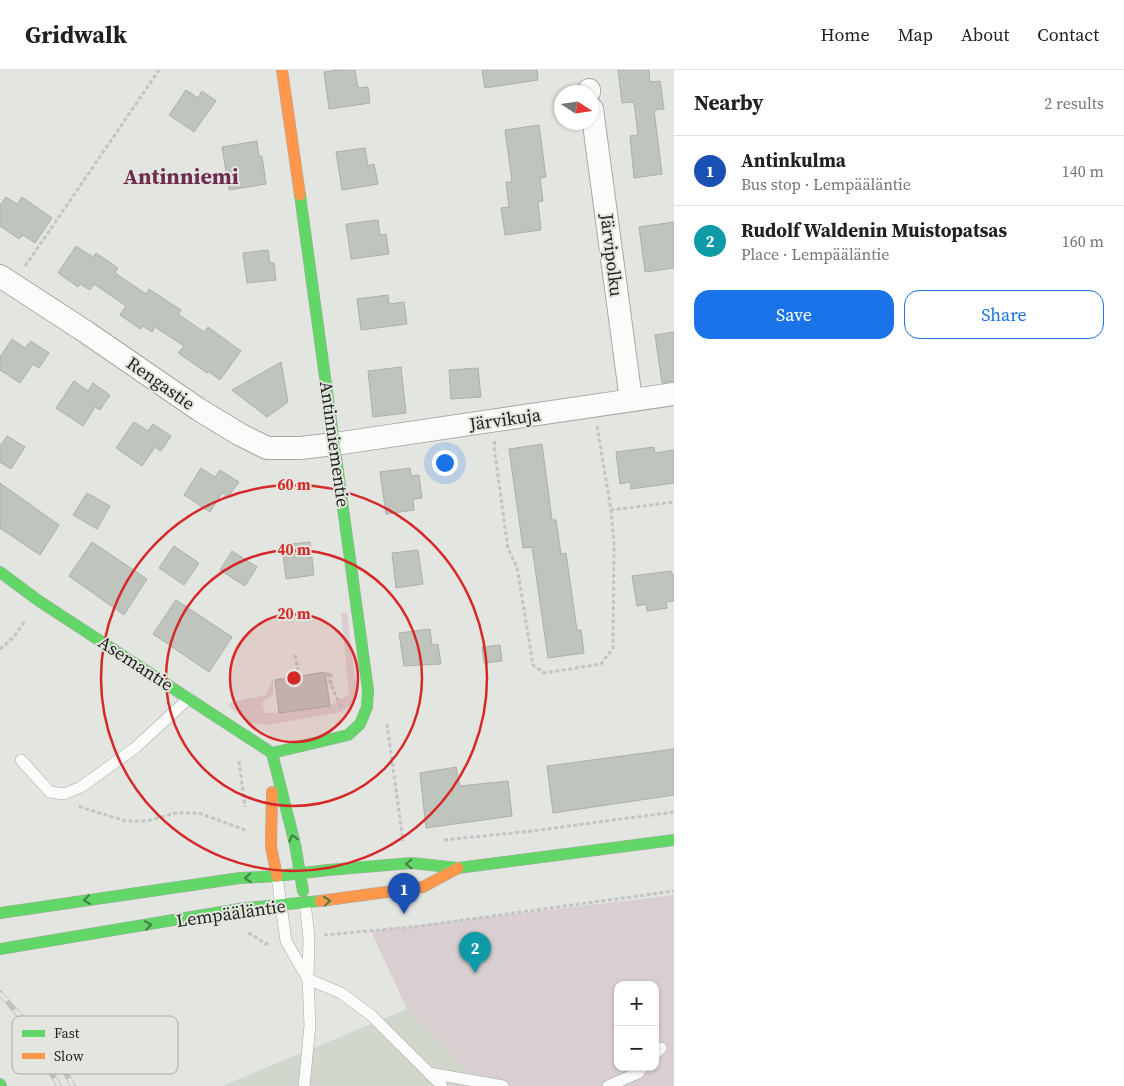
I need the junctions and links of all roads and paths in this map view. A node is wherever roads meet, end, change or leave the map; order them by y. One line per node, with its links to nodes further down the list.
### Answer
1 (159, 70): 4 (path)
2 (282, 70): 9 (street, Antinniementie)
3 (594, 130): 6 (street, Järvipolku)
4 (6, 280): 9 (street, Rengastie)
5 (674, 394): 6 (street, Järvikuja)
6 (631, 400): 7 (street, Järvikuja)
7 (593, 406): 8 (street, Järvikuja); 11 (path)
8 (501, 419): 9 (street, Järvikuja); 11 (path)
9 (335, 444): 21 (street, Antinniementie)
10 (674, 502): 11 (path)
11 (611, 510)
12 (0, 572): 13 (street, Asemantie)
13 (39, 601): 14 (path); 18 (street, Asemantie)
14 (0, 649)
15 (295, 655): 17 (path)
16 (327, 674): 19 (path)
17 (299, 676)
18 (189, 698): 20 (street, Asemantie); 23 (lane)
19 (344, 713)
20 (244, 734): 21 (street, Asemantie); 24 (path)
21 (272, 753): 28 (street, one-way to 21); 29 (street)
22 (21, 760): 23 (lane)
23 (64, 794): 25 (path)
24 (246, 814)
25 (248, 823)
26 (674, 840): 27 (street, Lempääläntie)
27 (458, 868): 28 (street, Lempääläntie, one-way to 28); 31 (street, Lempääläntie, one-way to 27)
28 (301, 873): 29 (street, Lempääläntie); 31 (street)
29 (277, 876): 32 (lane); 33 (street, Lempääläntie, one-way to 33)
30 (674, 891): 34 (path)
31 (305, 903): 32 (street, Lempääläntie); 34 (lane)
32 (280, 905): 35 (lane); 37 (street, Lempääläntie, one-way to 32)
33 (0, 913)
34 (309, 937): 38 (lane)
35 (286, 941): 36 (path); 38 (lane)
36 (266, 944)
37 (0, 949)
38 (308, 979): 40 (lane); 41 (lane)
39 (640, 1071): 44 (lane)
40 (429, 1073): 42 (lane); 43 (lane)
41 (304, 1086)
42 (442, 1086)
43 (503, 1086)
44 (608, 1086)

